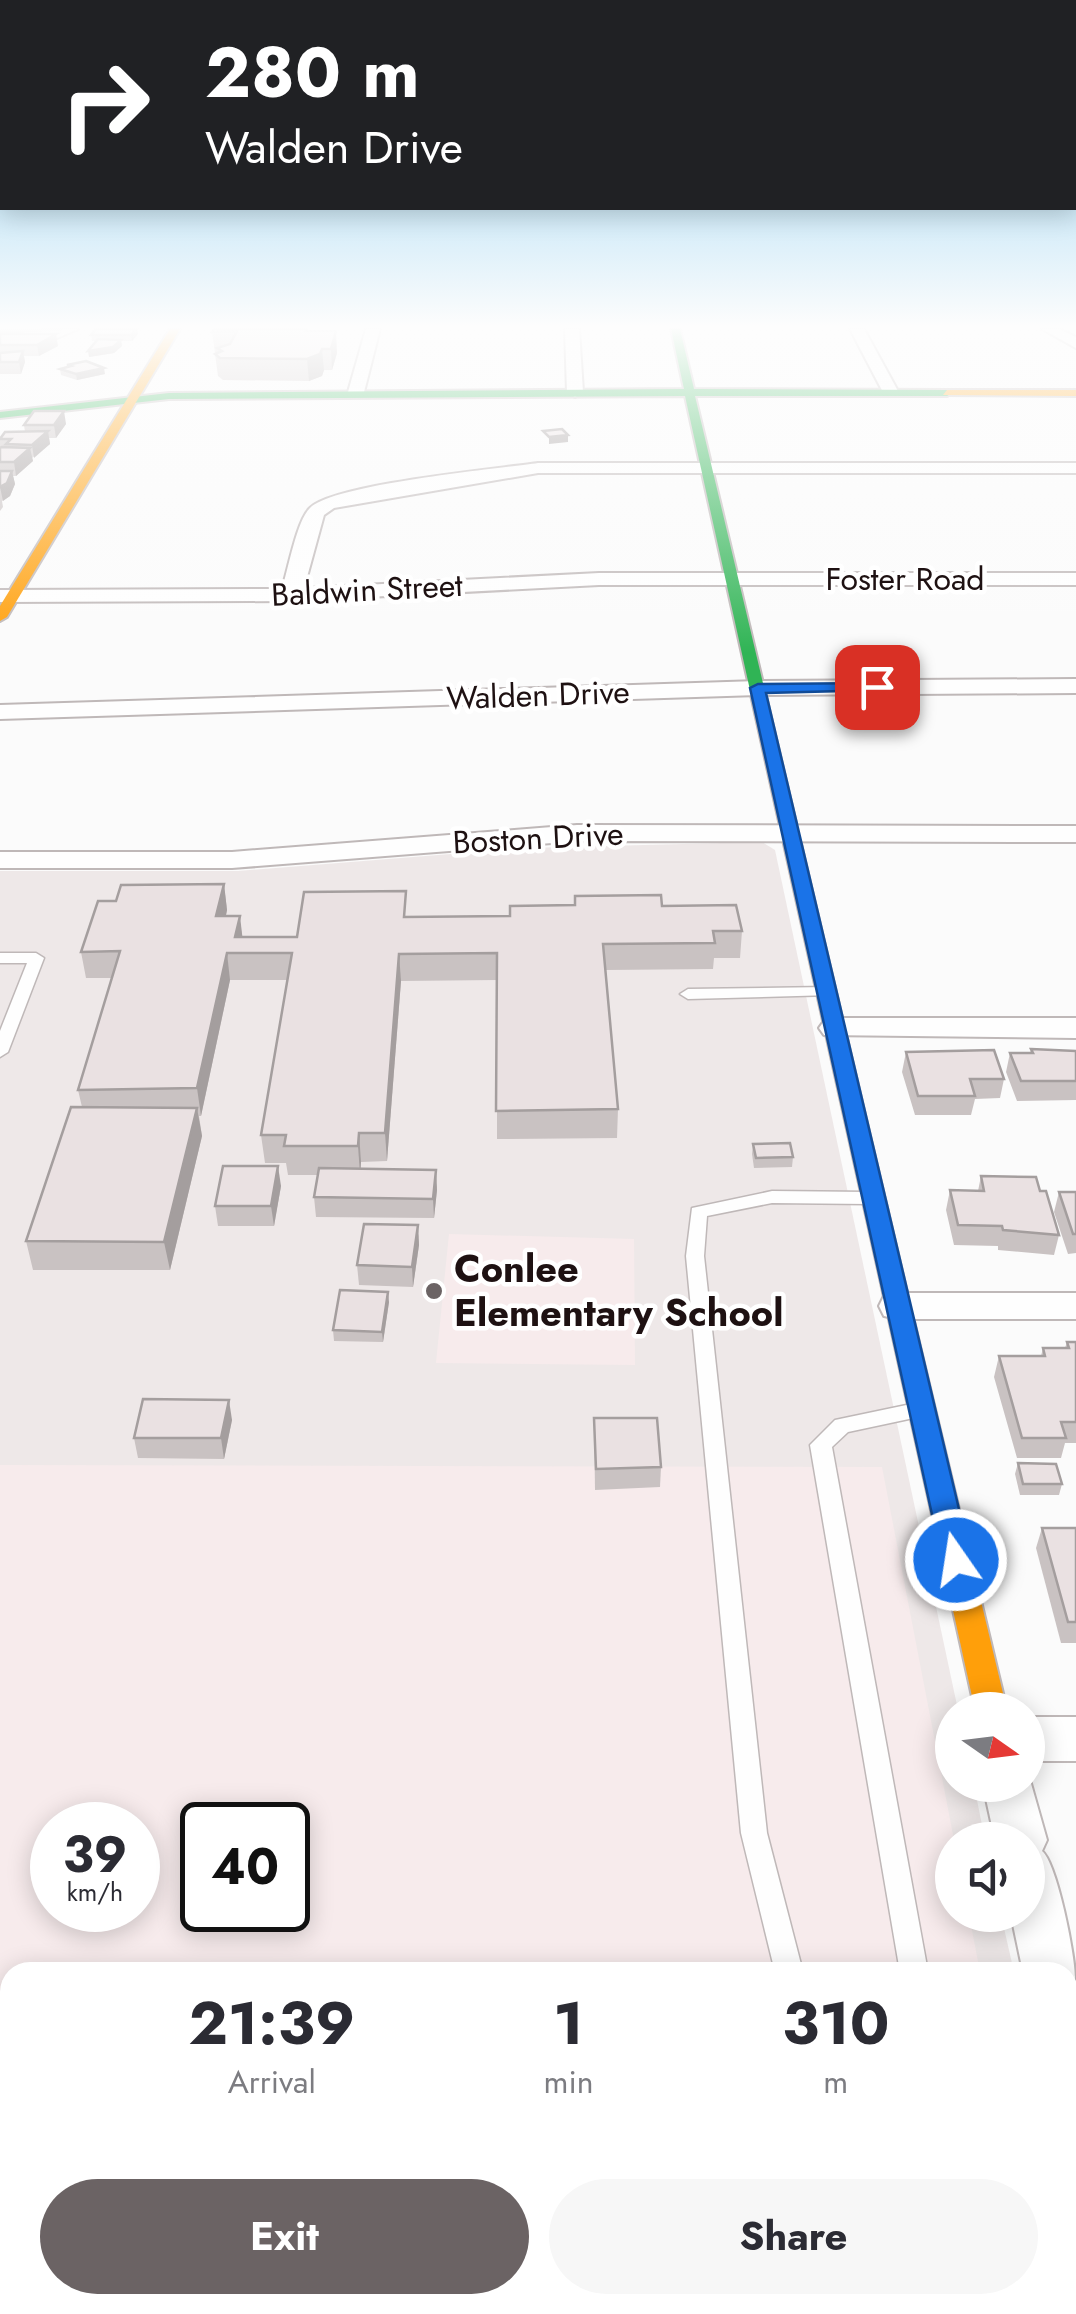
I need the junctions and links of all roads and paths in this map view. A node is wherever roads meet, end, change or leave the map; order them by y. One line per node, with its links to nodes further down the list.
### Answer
1 (108, 437): 8 (street)
2 (701, 437): 3 (street)
3 (708, 468): 4 (street); 6 (street); 7 (street)
4 (1076, 468)
5 (1076, 578): 6 (street, Foster Road)
6 (733, 579): 7 (street, Baldwin Street); 11 (street)
7 (290, 595): 8 (street, Baldwin Street)
8 (7, 596): 9 (street)
9 (0, 617)
10 (1076, 686): 11 (street, Walden Drive)
11 (758, 688): 12 (street, Walden Drive); 13 (street)
12 (0, 712)
13 (790, 832): 14 (street, Boston Drive); 15 (street, Boston Drive); 17 (street)
14 (1076, 834)
15 (0, 860)
16 (0, 958): 21 (lane)
17 (827, 992): 18 (lane); 19 (street)
18 (688, 994)
19 (835, 1028): 20 (street); 22 (street)
20 (1076, 1028)
21 (0, 1052)
22 (874, 1198): 23 (street); 30 (lane)
23 (898, 1306): 24 (street); 25 (street)
24 (1076, 1306)
25 (922, 1410): 26 (street); 31 (lane)
26 (987, 1692)
27 (1045, 1739): 28 (street)
28 (1076, 1739)
29 (1042, 1932): 32 (street)
30 (786, 1962)
31 (912, 1962)
32 (1049, 1962)

